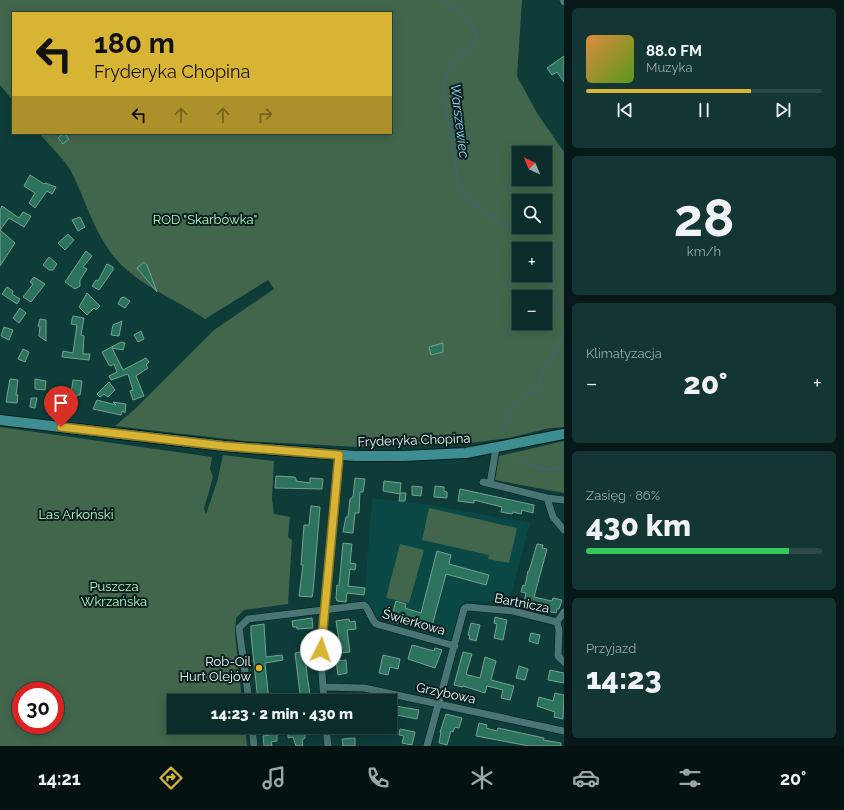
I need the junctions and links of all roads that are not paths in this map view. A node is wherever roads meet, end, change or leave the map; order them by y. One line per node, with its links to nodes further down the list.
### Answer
1 (0, 420): 4 (street, Fryderyka Chopina)
2 (564, 434): 3 (street, Fryderyka Chopina)
3 (496, 448): 4 (street, Fryderyka Chopina); 5 (street)
4 (339, 455): 8 (street)
5 (547, 498): 6 (street); 7 (street)
6 (564, 500)
7 (564, 530)
8 (325, 609): 11 (street, Świerkowa); 13 (street); 14 (street, Świerkowa)
9 (564, 612): 10 (street)
10 (557, 622): 11 (street, Bartnicza); 12 (street, Bartnicza)
11 (455, 646): 16 (street)
12 (564, 662)
13 (323, 686): 15 (street); 16 (street, Grzybowa)
14 (247, 694)
15 (324, 694)
16 (440, 704): 17 (street, Grzybowa); 22 (street)
17 (564, 731)
18 (253, 734): 20 (street)
19 (327, 734): 21 (street)
20 (254, 746)
21 (328, 746)
22 (427, 746)

